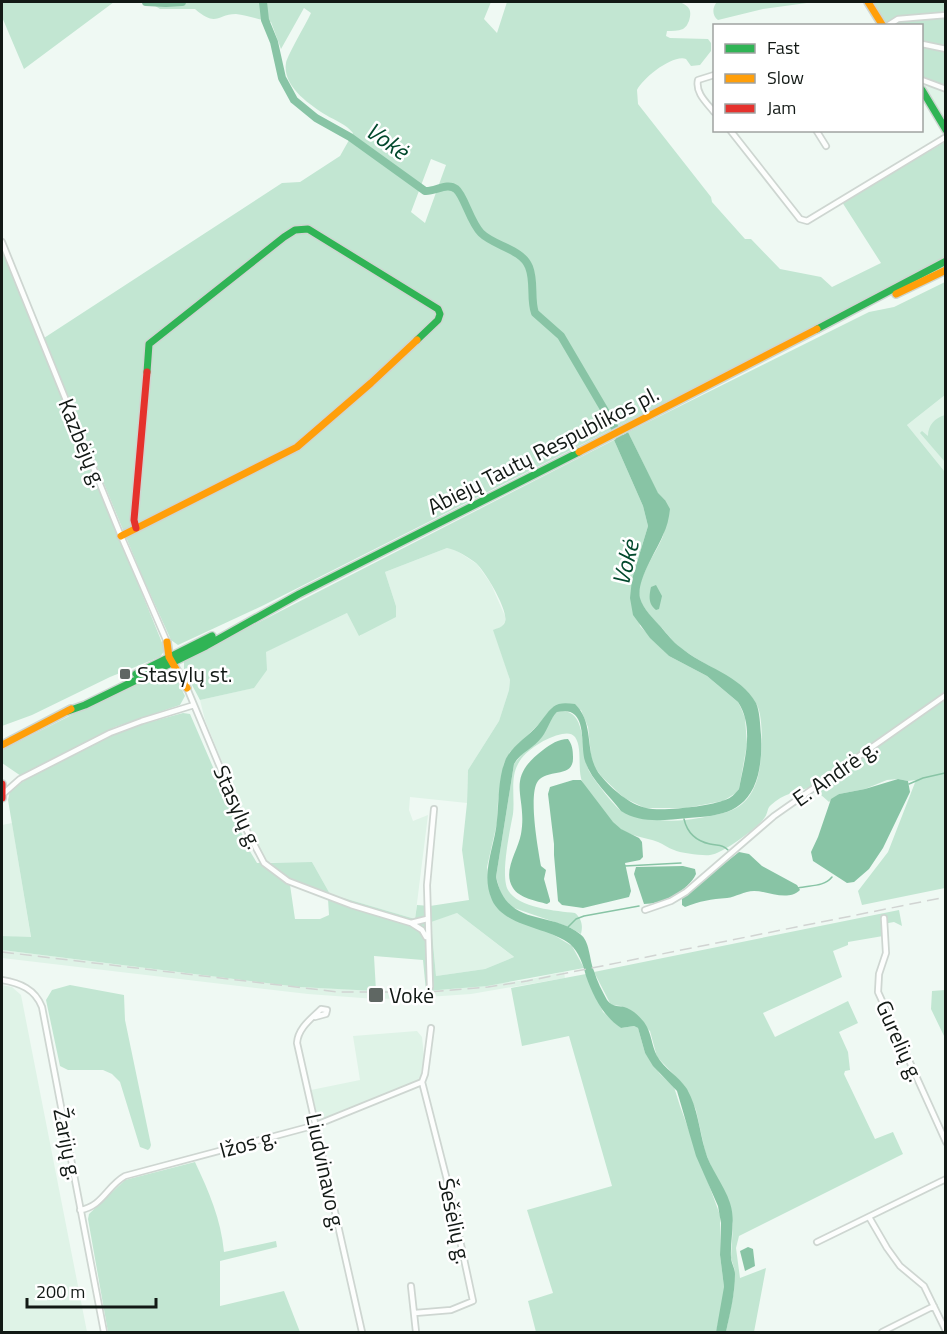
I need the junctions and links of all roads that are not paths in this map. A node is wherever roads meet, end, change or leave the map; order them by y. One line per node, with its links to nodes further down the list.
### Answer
1 (868, 2): 3 (main road)
2 (945, 15): 4 (street)
3 (884, 24)
4 (889, 24)
5 (923, 44): 6 (street)
6 (945, 49)
7 (713, 75): 11 (street)
8 (923, 82): 9 (street)
9 (945, 89)
10 (923, 93): 12 (main road)
11 (713, 111)
12 (945, 130)
13 (732, 132): 15 (street)
14 (817, 132): 16 (street)
15 (945, 137)
16 (826, 146)
17 (2, 242): 22 (street, Kazbėjų g.)
18 (945, 261): 20 (main road, Abiejų Tautų Respublikos pl.)
19 (945, 270): 20 (main road, Abiejų Tautų Respublikos pl.)
20 (804, 337): 24 (main road, Abiejų Tautų Respublikos pl.)
21 (136, 528): 21 (main road); 22 (main road)
22 (121, 536): 23 (street, Kazbėjų g.)
23 (167, 642): 24 (main road)
24 (174, 659): 25 (main road); 28 (main road, Abiejų Tautų Respublikos pl.)
25 (187, 688): 27 (street, Stasylų g.)
26 (945, 695): 31 (street, E. Andrė g.)
27 (194, 705): 29 (street); 34 (street, Stasylų g.)
28 (2, 745)
29 (2, 790)
30 (434, 809): 33 (street)
31 (645, 910)
32 (884, 918): 42 (street, Gurelių g.)
33 (427, 919): 34 (street); 35 (street)
34 (411, 923): 35 (street)
35 (428, 938): 37 (street)
36 (2, 980): 44 (street, Žarijų g.)
37 (430, 987)
38 (315, 1017): 41 (street, Liudvinavo g.)
39 (431, 1028): 40 (street)
40 (422, 1082): 41 (street, Ižos g.); 49 (street, Šešėlių g.)
41 (316, 1125): 44 (street, Ižos g.); 51 (street, Liudvinavo g.)
42 (945, 1142)
43 (945, 1179): 45 (street)
44 (81, 1210): 50 (street, Žarijų g.)
45 (869, 1217): 46 (street); 48 (street)
46 (817, 1242)
47 (411, 1286): 49 (street)
48 (934, 1306): 53 (street); 54 (street)
49 (415, 1313): 52 (street)
50 (104, 1332)
51 (362, 1332)
52 (416, 1332)
53 (882, 1332)
54 (945, 1332)

